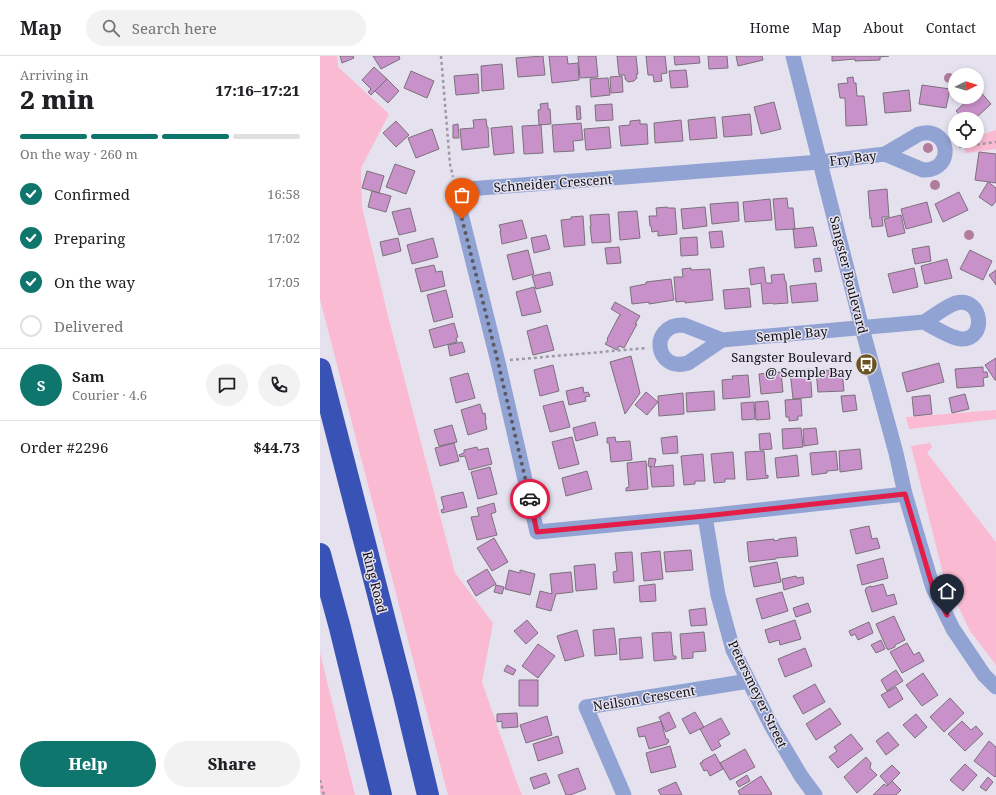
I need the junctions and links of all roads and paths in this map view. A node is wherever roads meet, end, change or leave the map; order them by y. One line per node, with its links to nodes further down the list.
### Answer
1 (441, 56): 7 (path)
2 (792, 56): 6 (street, Sangster Boulevard)
3 (996, 142): 4 (path)
4 (946, 149): 5 (street, Fry Bay); 5 (street, Fry Bay)
5 (885, 154): 6 (street, Fry Bay)
6 (820, 162): 7 (street, Schneider Crescent); 9 (street, Sangster Boulevard)
7 (455, 190): 12 (street)
8 (924, 322): 9 (street, Semple Bay)
9 (862, 328): 10 (street, Semple Bay); 14 (street, Sangster Boulevard)
10 (722, 340): 11 (street, Semple Bay); 11 (street, Semple Bay)
11 (660, 347): 12 (path)
12 (498, 362): 15 (street)
13 (320, 369): 22 (highway, Ring Road)
14 (905, 494): 15 (street); 18 (street, Sangster Boulevard)
15 (705, 516): 17 (street, Petersmeyer Street)
16 (320, 554): 21 (highway)
17 (749, 681): 23 (street, Neilson Crescent); 24 (street, Petersmeyer Street)
18 (996, 687)
19 (320, 780): 20 (path)
20 (324, 795)
21 (381, 795)
22 (428, 795)
23 (624, 795)
24 (815, 795)

